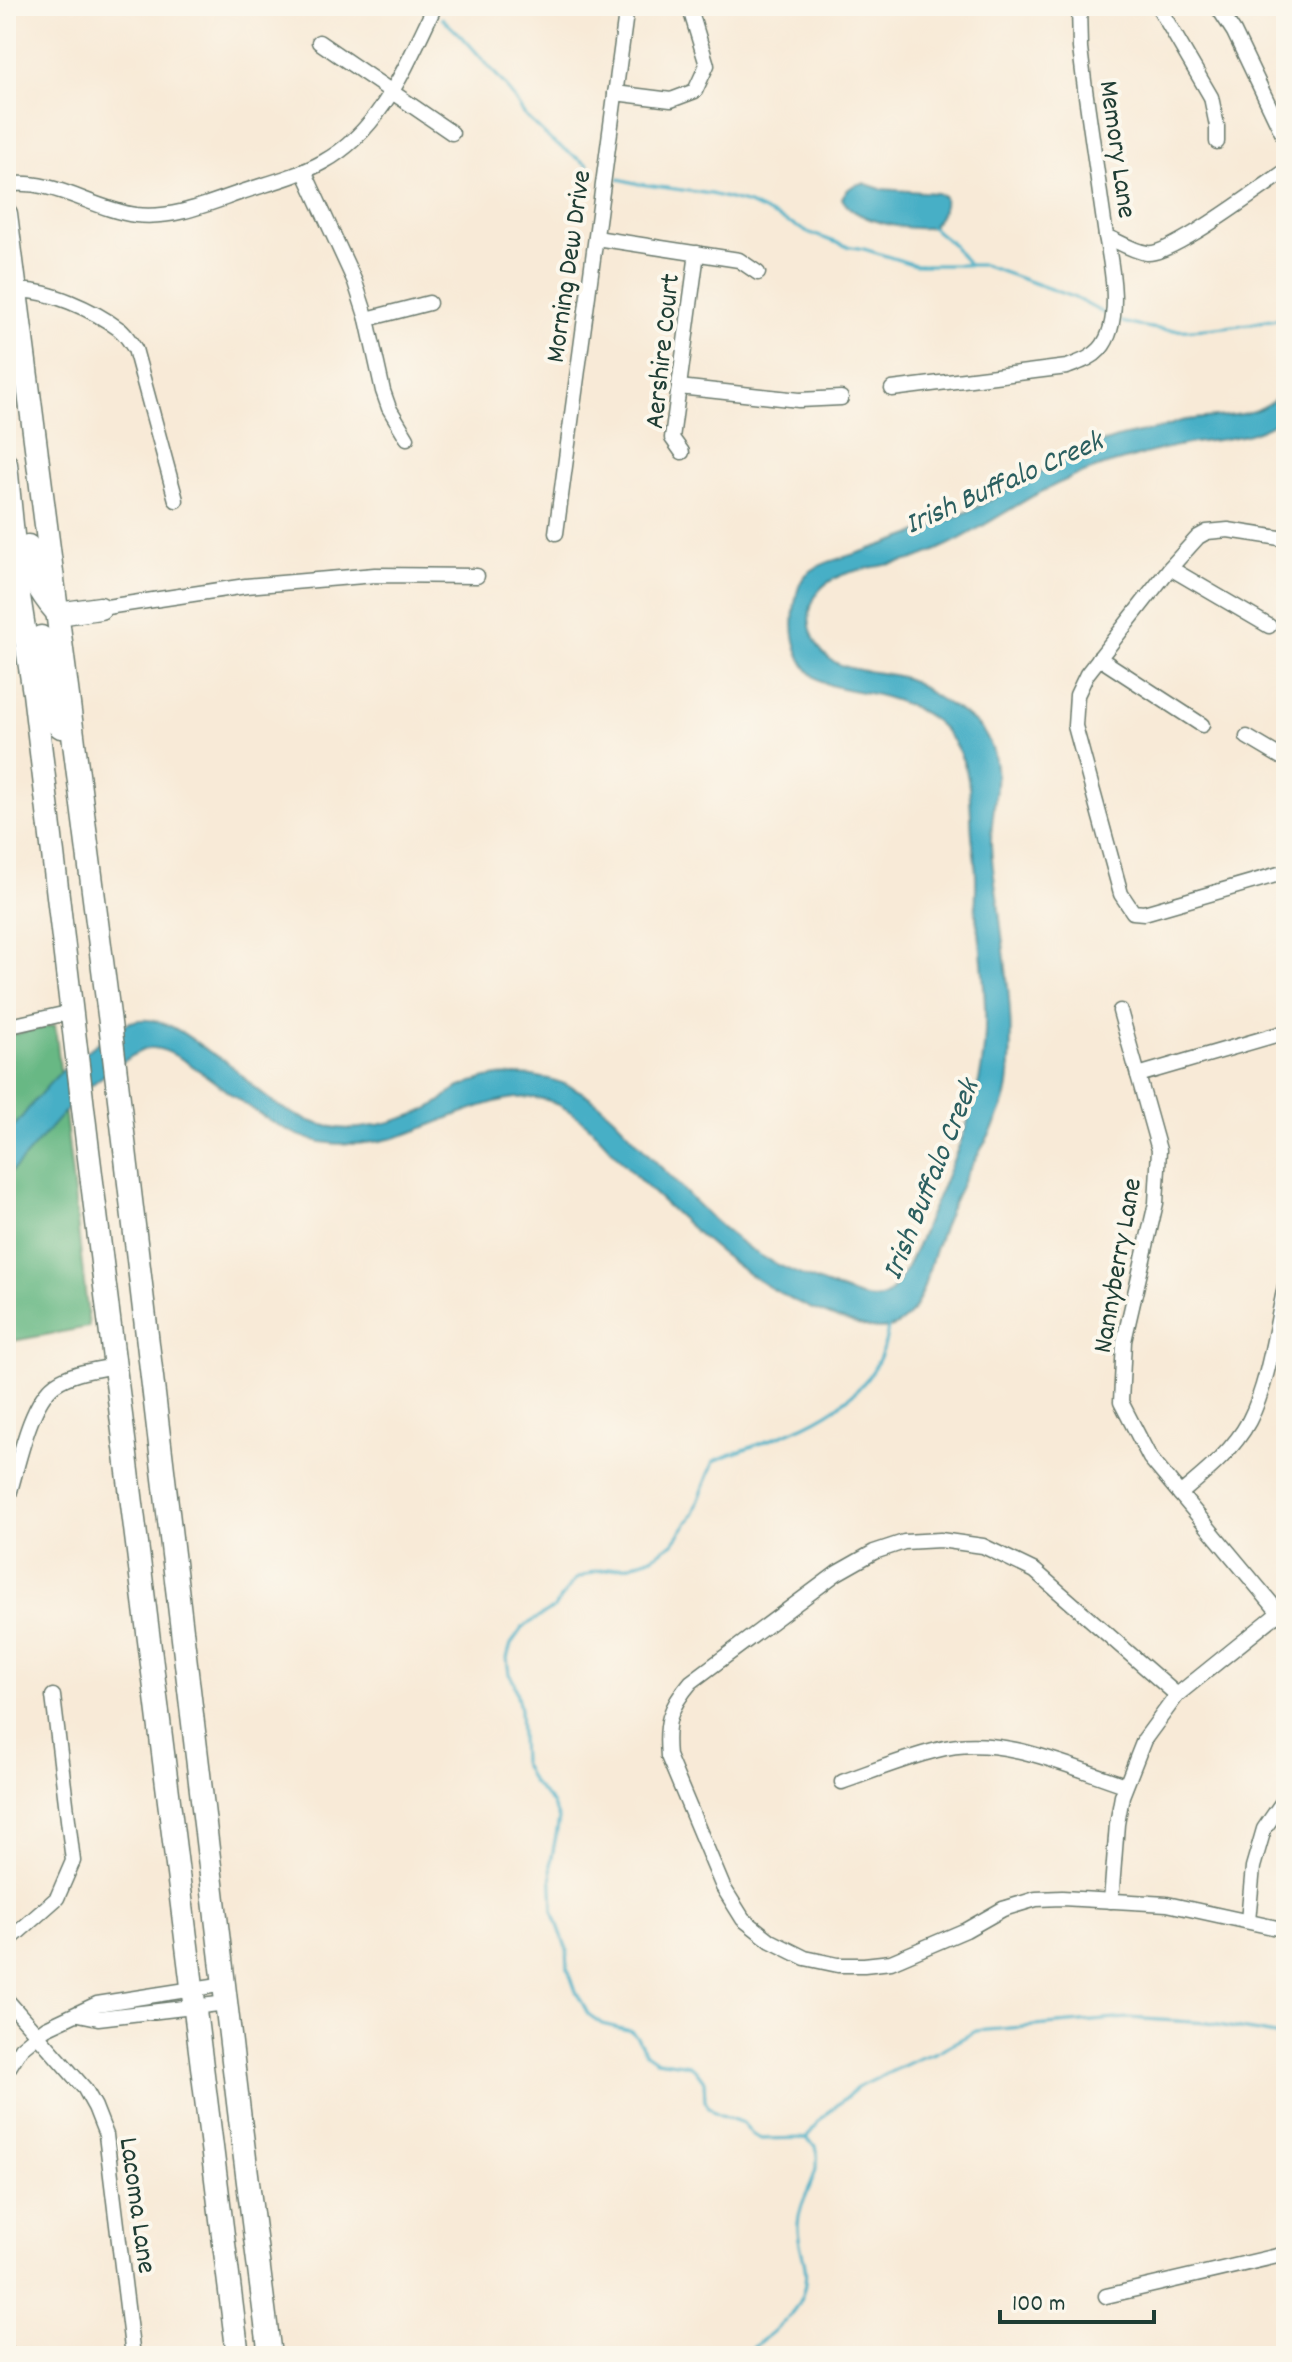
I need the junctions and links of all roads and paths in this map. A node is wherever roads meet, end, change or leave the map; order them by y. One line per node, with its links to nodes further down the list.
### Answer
1 (435, 6): 8 (street)
2 (627, 6): 9 (street, Morning Dew Drive)
3 (685, 6): 9 (street)
4 (1079, 6): 17 (street, Memory Lane)
5 (1158, 6): 12 (street)
6 (1217, 6): 11 (street)
7 (319, 42): 8 (street)
8 (391, 92): 10 (street); 13 (street)
9 (615, 93): 18 (street, Morning Dew Drive)
10 (452, 133)
11 (1286, 141)
12 (1217, 142)
13 (304, 171): 15 (street); 24 (street)
14 (1286, 171): 17 (street, Memory Lane)
15 (6, 185)
16 (6, 214): 21 (highway)
17 (1106, 236): 27 (street)
18 (596, 238): 19 (street); 33 (street, Morning Dew Drive)
19 (697, 253): 20 (street); 26 (street, Aershire Court)
20 (758, 273)
21 (17, 291): 25 (highway); 32 (street)
22 (429, 303): 24 (street)
23 (6, 312): 25 (highway)
24 (367, 319): 29 (street)
25 (29, 383): 37 (highway)
26 (679, 387): 28 (street); 30 (street, Aershire Court)
27 (892, 389)
28 (841, 398)
29 (407, 438)
30 (682, 452)
31 (7, 473): 38 (highway); 40 (highway)
32 (176, 500)
33 (556, 533)
34 (1286, 539): 35 (street)
35 (1170, 568): 42 (street); 44 (street)
36 (477, 576): 39 (street)
37 (55, 586): 39 (highway); 40 (highway)
38 (12, 596): 43 (highway); 46 (highway)
39 (100, 608): 40 (highway)
40 (58, 614): 46 (highway)
41 (6, 624): 43 (highway)
42 (1269, 626)
43 (27, 635): 49 (highway)
44 (1099, 658): 45 (street); 51 (street)
45 (1202, 725)
46 (73, 737): 50 (highway)
47 (1247, 737): 48 (street)
48 (1286, 760)
49 (45, 782): 50 (highway); 53 (highway)
50 (89, 868): 71 (highway)
51 (1286, 872)
52 (1120, 1011): 56 (street, Nannyberry Lane)
53 (72, 1012): 54 (street); 58 (highway)
54 (6, 1027)
55 (1286, 1032): 56 (street)
56 (1138, 1075): 59 (street, Nannyberry Lane)
57 (1286, 1282): 59 (street)
58 (115, 1366): 60 (street); 72 (highway)
59 (1180, 1494): 61 (street, Nannyberry Lane)
60 (6, 1504)
61 (1284, 1614): 62 (street)
62 (1177, 1695): 65 (street); 67 (street)
63 (53, 1696): 70 (street)
64 (842, 1782): 65 (street)
65 (1125, 1785): 67 (street)
66 (1286, 1797): 68 (street)
67 (1111, 1901): 68 (street)
68 (1248, 1921): 69 (street)
69 (1286, 1930)
70 (6, 1943)
71 (226, 1994): 72 (street); 82 (highway)
72 (194, 1998): 74 (street); 81 (highway)
73 (6, 1999): 74 (street, Lacoma Lane)
74 (38, 2034): 75 (street); 80 (street, Lacoma Lane)
75 (6, 2072)
76 (1286, 2254): 77 (street)
77 (1106, 2296)
78 (6, 2351): 79 (street)
79 (10, 2356)
80 (133, 2356)
81 (238, 2356)
82 (270, 2356)

